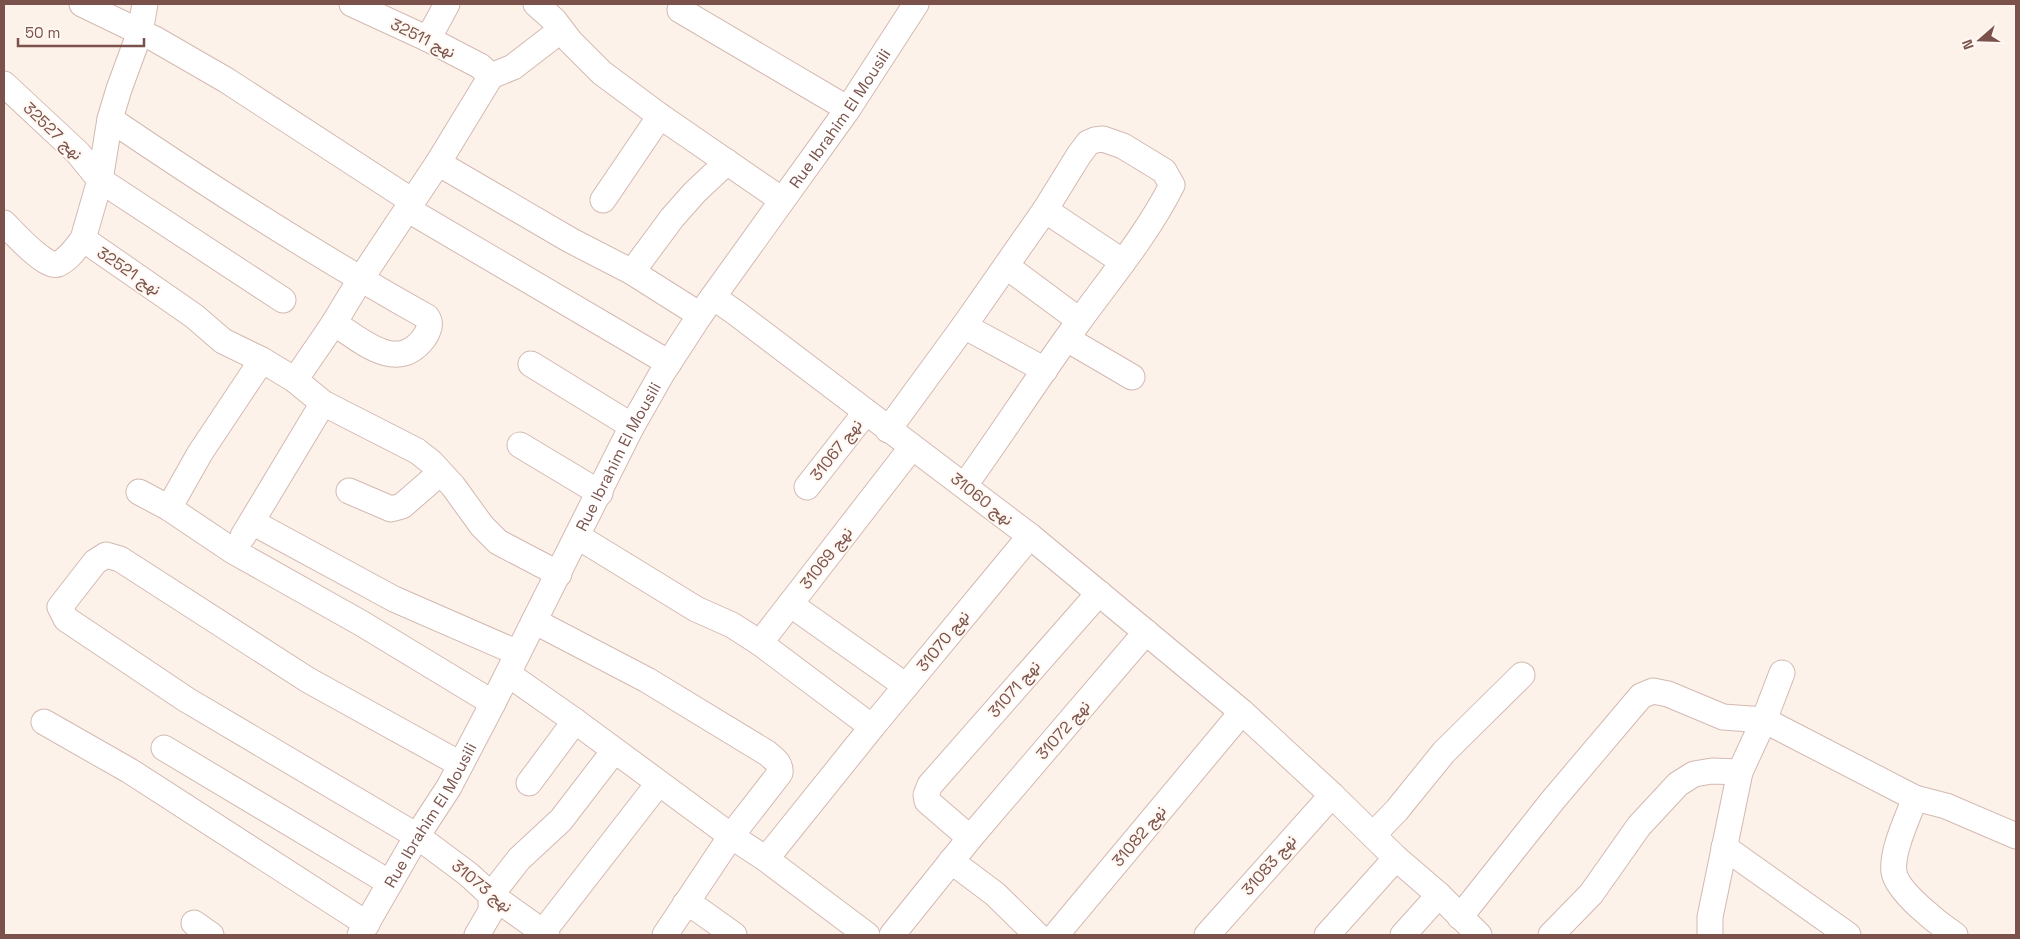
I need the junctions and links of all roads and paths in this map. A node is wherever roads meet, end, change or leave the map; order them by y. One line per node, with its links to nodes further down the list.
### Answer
1 (82, 4): 9 (street)
2 (145, 4): 9 (street)
3 (352, 4): 10 (street, نهج 32511)
4 (447, 4): 10 (street)
5 (536, 4): 8 (street)
6 (916, 4): 13 (street, Rue Ibrahim El Mousili)
7 (680, 10): 13 (street)
8 (561, 30): 11 (street); 14 (street)
9 (140, 32): 15 (street); 21 (street)
10 (428, 39): 11 (street, نهج 32511)
11 (491, 76): 16 (street)
12 (4, 84): 18 (street, نهج 32527)
13 (848, 109): 20 (street, Rue Ibrahim El Mousili)
14 (660, 116): 17 (street); 19 (street)
15 (110, 119): 18 (street); 28 (street)
16 (438, 162): 21 (street); 27 (street, نهج 31060)
17 (728, 162): 20 (street); 27 (street)
18 (96, 191): 24 (street); 29 (street, نهج 32527)
19 (603, 200)
20 (782, 200): 30 (street, Rue Ibrahim El Mousili)
21 (409, 205): 28 (street); 35 (street)
22 (1045, 210): 25 (street); 25 (street); 26 (street)
23 (4, 223): 24 (street, نهج 32521)
24 (83, 239): 34 (street, نهج 32521)
25 (1123, 262): 33 (street)
26 (1006, 266): 32 (street); 33 (street)
27 (632, 272): 30 (street, نهج 31060)
28 (360, 280): 31 (street); 31 (street)
29 (282, 300)
30 (706, 306): 35 (street, Rue Ibrahim El Mousili); 41 (street, نهج 31060)
31 (334, 324): 39 (street)
32 (964, 326): 37 (street); 43 (street)
33 (1073, 329): 37 (street); 38 (street)
34 (262, 360): 39 (street, نهج 32521); 52 (street)
35 (669, 363): 42 (street, Rue Ibrahim El Mousili)
36 (531, 364): 42 (street)
37 (1045, 370): 47 (street)
38 (1132, 377)
39 (295, 380): 40 (street, نهج 32521)
40 (322, 403): 46 (street, نهج 32521); 53 (street)
41 (866, 412): 43 (street, نهج 31060); 48 (street, نهج 31067)
42 (632, 426): 51 (street, Rue Ibrahim El Mousili)
43 (888, 430): 45 (street, نهج 31060)
44 (520, 445): 51 (street)
45 (912, 447): 47 (street, نهج 31060); 59 (street, نهج 31069)
46 (440, 473): 49 (street); 57 (street, نهج 32521)
47 (965, 485): 55 (street, نهج 31060)
48 (807, 487)
49 (349, 491)
50 (139, 492): 52 (street)
51 (600, 493): 54 (street, Rue Ibrahim El Mousili)
52 (169, 508): 56 (street)
53 (252, 522): 56 (street); 63 (street)
54 (577, 536): 57 (street, Rue Ibrahim El Mousili); 62 (street)
55 (1030, 536): 58 (street, نهج 31060); 66 (street, نهج 31070)
56 (233, 551): 67 (street)
57 (559, 574): 60 (street, Rue Ibrahim El Mousili)
58 (1099, 593): 61 (street, نهج 31060); 81 (street, نهج 31071)
59 (790, 604): 62 (street, نهج 31069); 66 (street)
60 (534, 621): 63 (street, Rue Ibrahim El Mousili); 84 (street)
61 (1146, 632): 68 (street, نهج 31060); 81 (street, نهج 31072)
62 (760, 643): 72 (street)
63 (513, 664): 67 (street, Rue Ibrahim El Mousili); 70 (street)
64 (1782, 673): 69 (street)
65 (1522, 675): 82 (street)
66 (906, 686): 72 (street, نهج 31070)
67 (494, 703): 75 (street, Rue Ibrahim El Mousili)
68 (1242, 712): 79 (street, نهج 31060); 96 (street, نهج 31082)
69 (1764, 720): 76 (street); 80 (street); 94 (street)
70 (575, 721): 74 (street); 77 (street)
71 (44, 722): 95 (street)
72 (872, 727): 88 (street, نهج 31070)
73 (164, 748): 90 (street)
74 (614, 751): 78 (street); 91 (street)
75 (460, 764): 83 (street, Rue Ibrahim El Mousili); 83 (street, نهج 31073)
76 (1740, 772): 86 (street); 108 (street)
77 (529, 783)
78 (658, 784): 84 (street); 97 (street)
79 (1332, 795): 82 (street); 104 (street, نهج 31083)
80 (1915, 798): 85 (street); 111 (street)
81 (975, 833): 89 (street, نهج 31072)
82 (1373, 834): 87 (street)
83 (417, 836): 90 (street, Rue Ibrahim El Mousili); 91 (street, نهج 31073)
84 (731, 836): 88 (street); 93 (street)
85 (2016, 836)
86 (1724, 847): 109 (street); 110 (street)
87 (1396, 858): 92 (street); 105 (street)
88 (766, 859): 101 (street)
89 (951, 861): 102 (street, نهج 31072); 103 (street)
90 (390, 883): 95 (street, Rue Ibrahim El Mousili)
91 (491, 895): 97 (street, نهج 31073); 98 (street)
92 (1439, 895): 94 (street); 106 (street)
93 (685, 904): 99 (street); 100 (street)
94 (1460, 916): 107 (street)
95 (364, 930)
96 (1062, 933)
97 (545, 934)
98 (477, 935)
99 (665, 935)
100 (734, 935)
101 (867, 935)
102 (892, 935)
103 (1037, 935)
104 (1207, 935)
105 (1327, 935)
106 (1403, 935)
107 (1479, 935)
108 (1551, 935)
109 (1710, 935)
110 (1848, 935)
111 (1955, 935)

